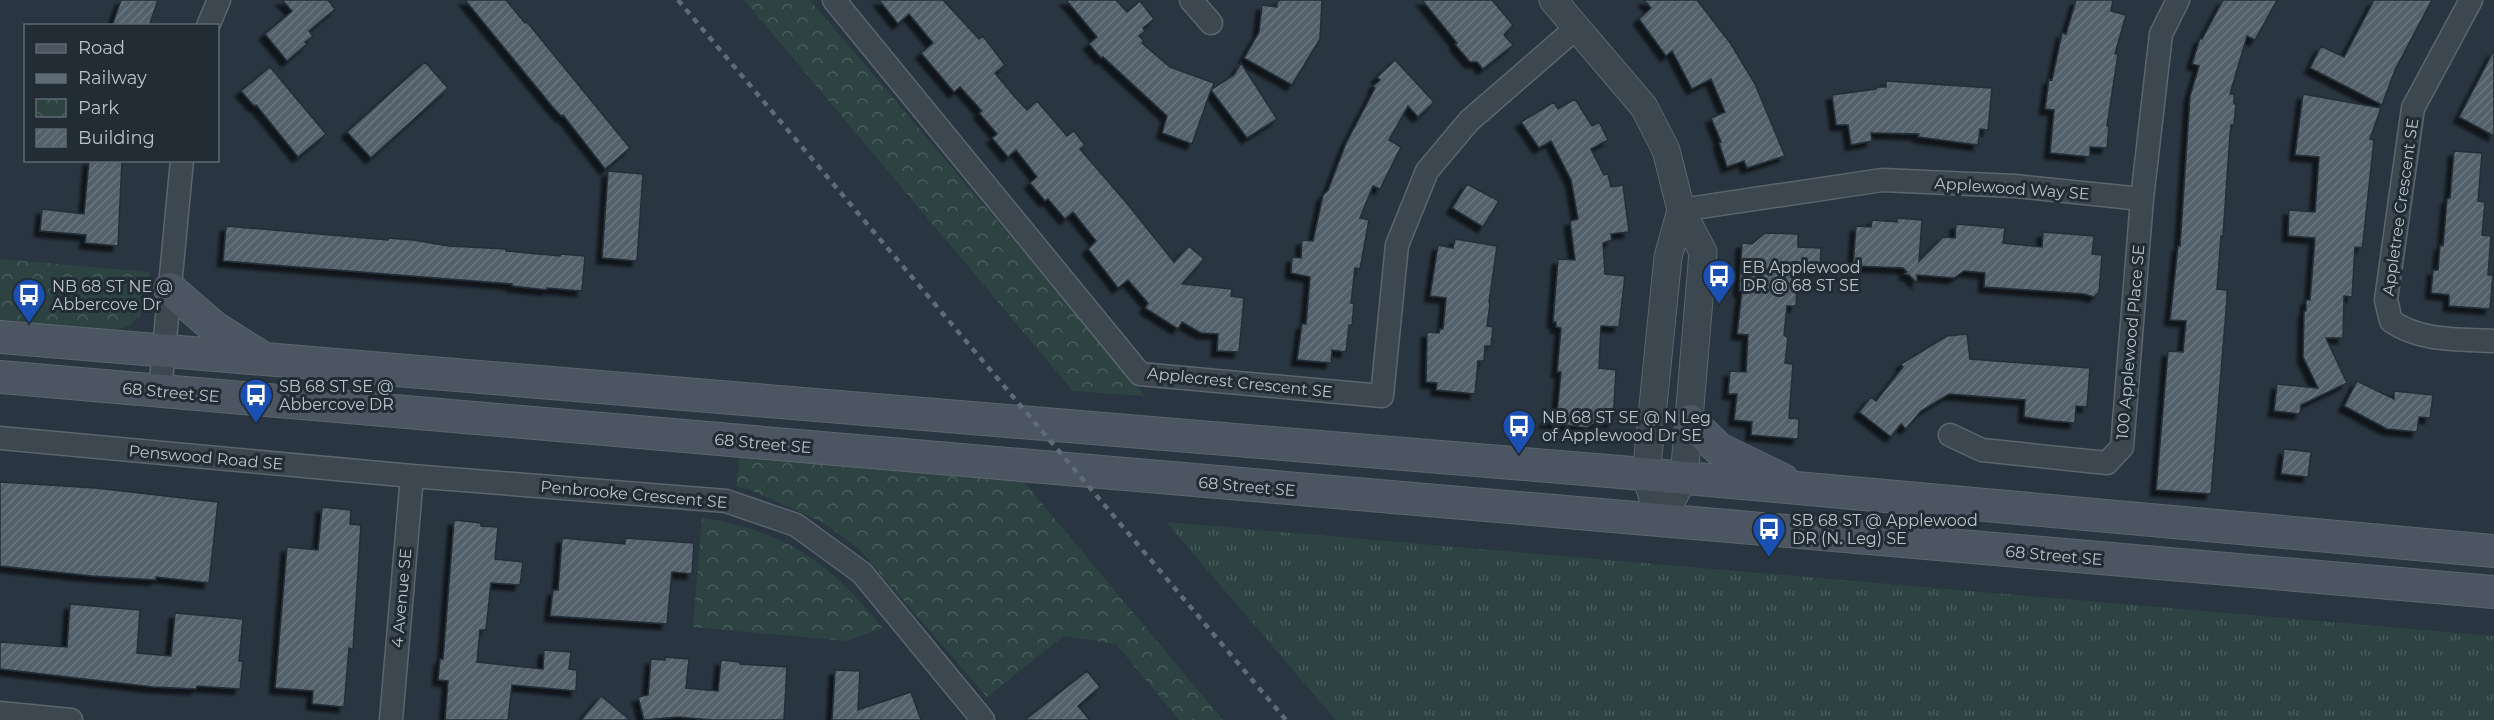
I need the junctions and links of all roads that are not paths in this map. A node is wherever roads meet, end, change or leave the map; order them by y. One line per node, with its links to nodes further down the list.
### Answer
1 (219, 0): 8 (street)
2 (834, 0): 9 (street, Applecrest Crescent SE)
3 (1191, 0): 7 (street)
4 (1553, 0): 9 (street)
5 (2178, 0): 11 (street)
6 (2471, 0): 15 (street, Appletree Crescent SE)
7 (1211, 23)
8 (209, 24)
9 (1576, 28): 12 (street)
10 (182, 162): 13 (street)
11 (2142, 199): 12 (street, Applewood Way SE); 21 (street, 100 Applewood Place SE)
12 (1682, 210): 20 (street); 23 (street)
13 (170, 289): 16 (street); 17 (main road)
14 (0, 337): 16 (main road)
15 (2494, 341)
16 (164, 350): 17 (main road); 19 (street)
17 (264, 359): 23 (main road)
18 (0, 377): 19 (main road, 68 Street SE)
19 (160, 391): 27 (main road, 68 Street SE)
20 (1690, 420): 25 (street); 26 (main road)
21 (1950, 435)
22 (0, 438): 24 (street, Penswood Road SE)
23 (1646, 475): 25 (main road); 27 (street)
24 (412, 476): 32 (street, 4 Avenue SE); 33 (street, Penbrooke Crescent SE)
25 (1684, 478): 26 (main road); 27 (street)
26 (1803, 490): 28 (main road)
27 (1660, 521): 29 (main road, 68 Street SE)
28 (2494, 551)
29 (2494, 592)
30 (0, 713): 31 (street)
31 (71, 720)
32 (391, 720)
33 (983, 720)

